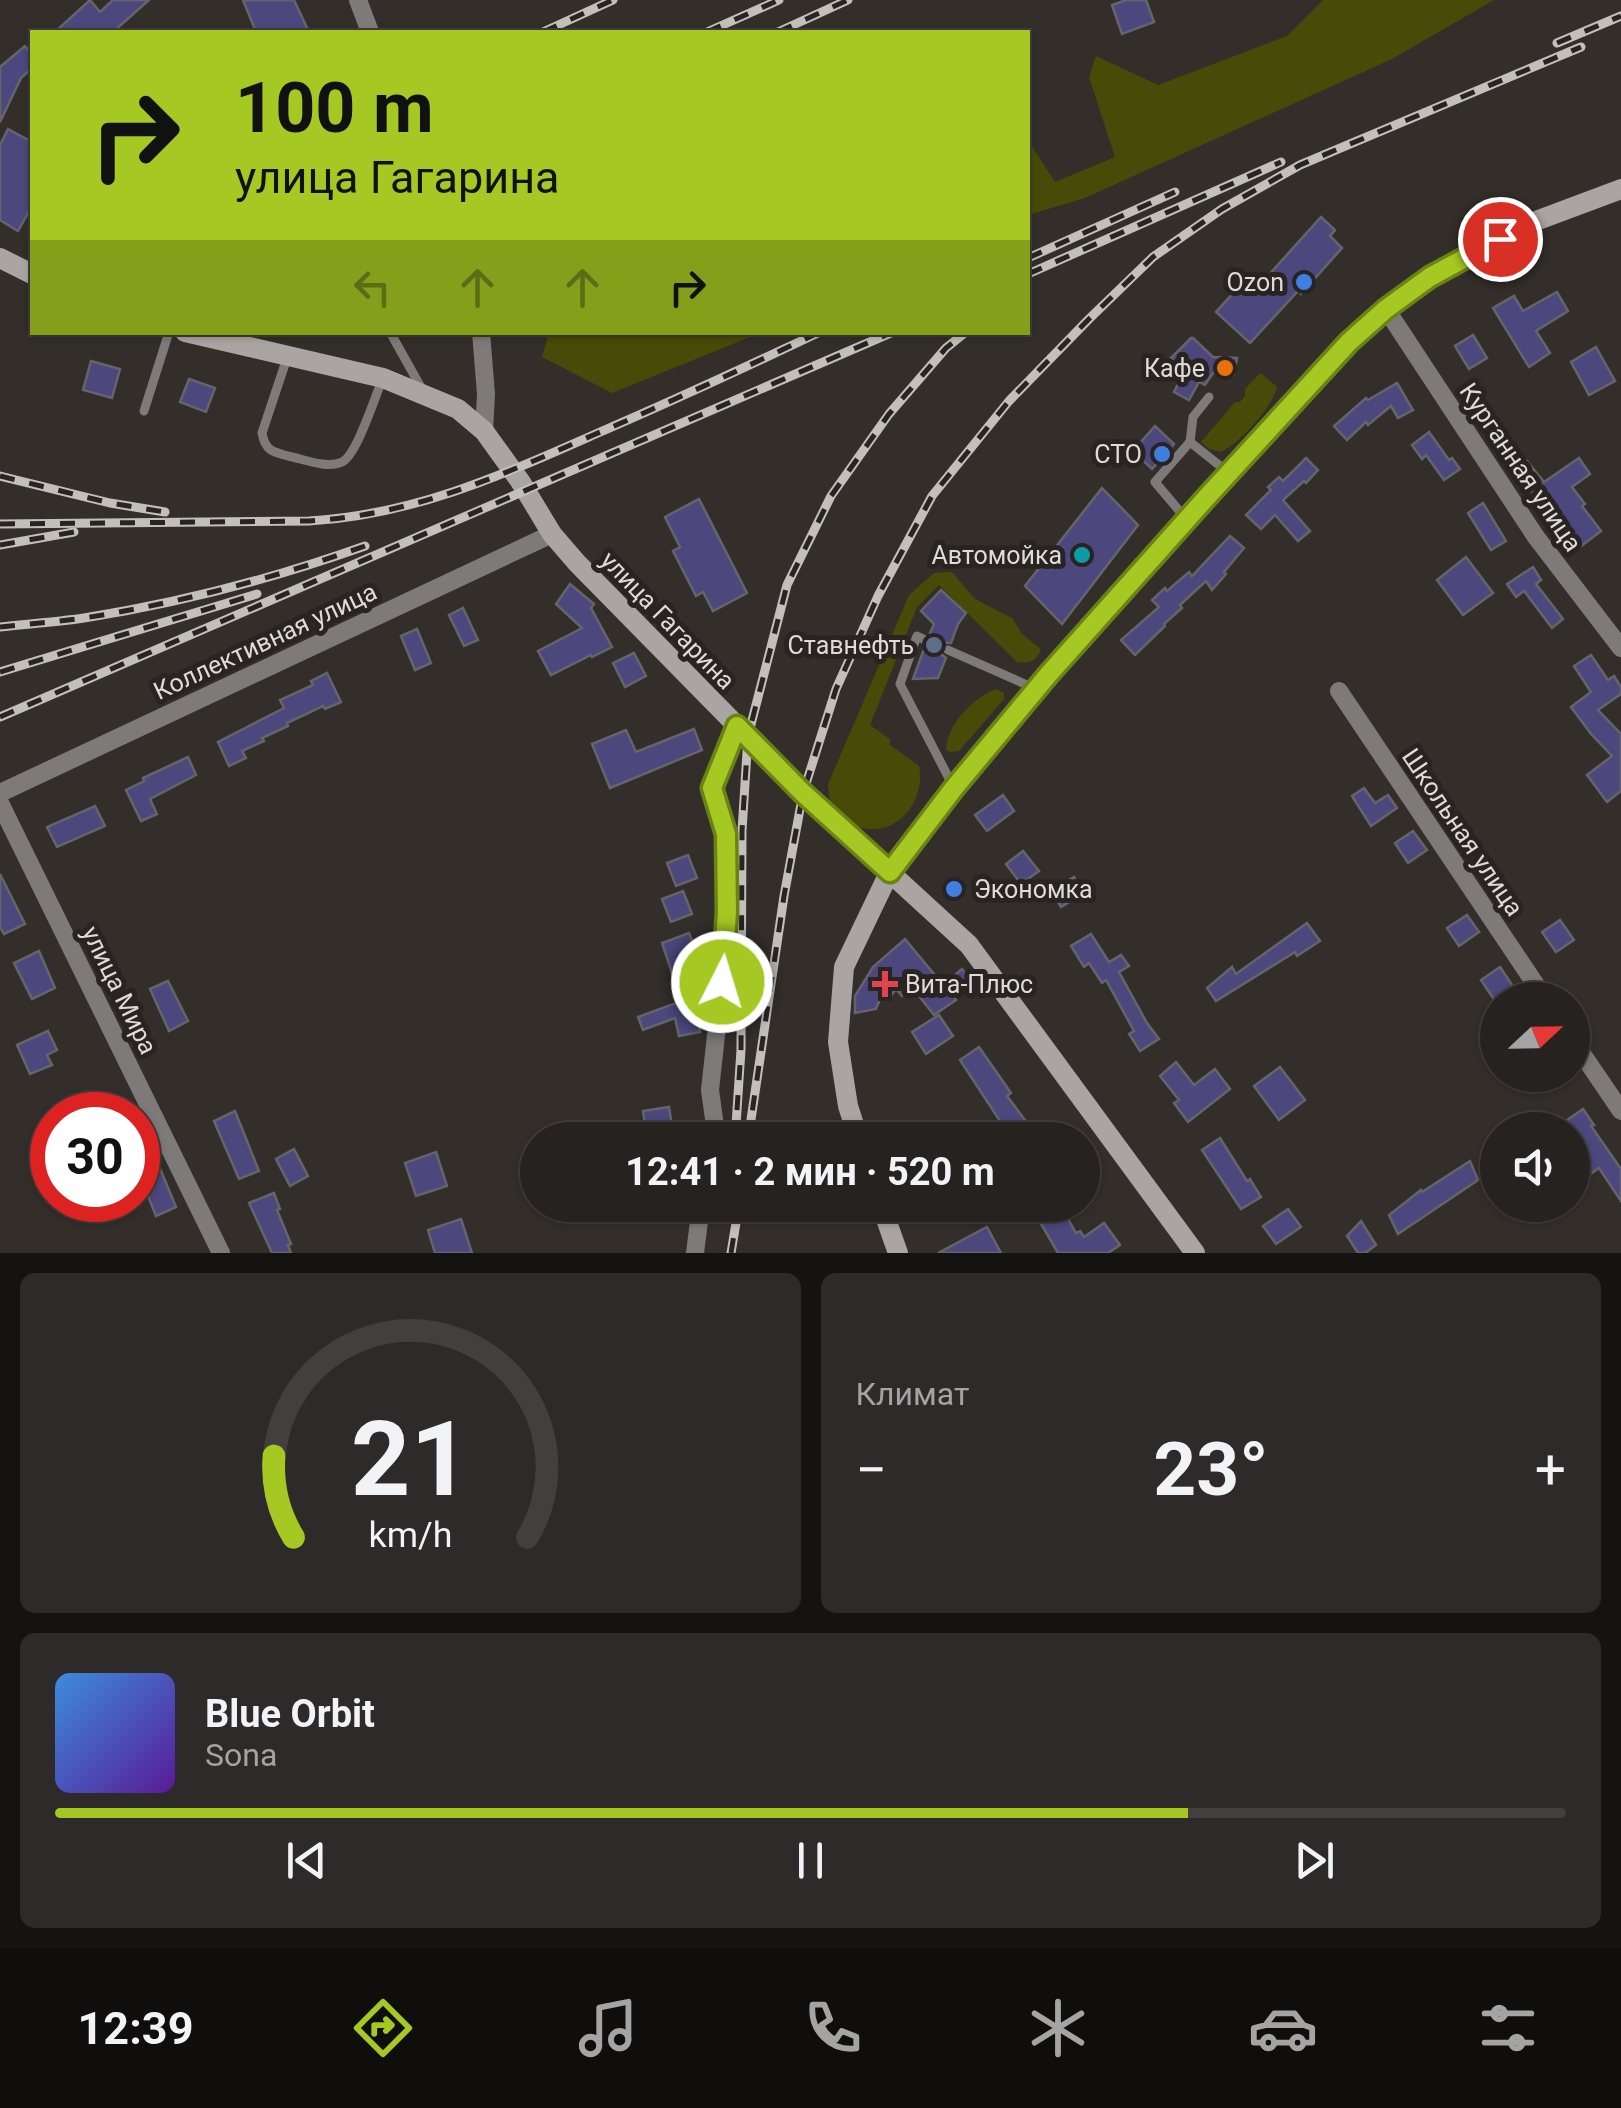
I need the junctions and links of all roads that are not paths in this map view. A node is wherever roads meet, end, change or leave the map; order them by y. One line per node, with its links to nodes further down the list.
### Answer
1 (358, 0): 2 (street)
2 (369, 30)
3 (1621, 189): 6 (main road)
4 (0, 258): 5 (main road)
5 (30, 273)
6 (1386, 309): 18 (main road); 22 (street, Курганная улица)
7 (168, 335): 15 (lane)
8 (197, 335): 11 (main road, улица Гагарина)
9 (392, 335): 13 (lane)
10 (480, 335): 16 (street)
11 (287, 358): 12 (main road, улица Гагарина); 12 (lane)
12 (383, 378): 13 (main road, улица Гагарина)
13 (425, 393): 16 (main road, улица Гагарина)
14 (1209, 397): 17 (lane)
15 (144, 410)
16 (484, 431): 20 (main road, улица Гагарина)
17 (1190, 442): 18 (lane); 19 (lane)
18 (1229, 472): 19 (main road)
19 (1187, 520): 24 (main road)
20 (552, 534): 26 (main road, улица Гагарина); 28 (street, Коллективная улица)
21 (927, 640): 27 (lane)
22 (1621, 648)
23 (948, 650): 24 (lane)
24 (1036, 689): 27 (main road)
25 (1339, 692): 31 (street, Школьная улица)
26 (737, 726): 30 (main road, улица Гагарина); 34 (street)
27 (954, 788): 30 (main road)
28 (0, 793)
29 (0, 803): 38 (street, улица Мира)
30 (890, 872): 35 (main road); 41 (main road, улица Гагарина)
31 (1534, 982)
32 (1590, 1065): 33 (street)
33 (1621, 1111)
34 (714, 1122)
35 (853, 1122)
36 (699, 1222): 39 (street)
37 (887, 1222): 40 (main road)
38 (221, 1253)
39 (695, 1253)
40 (898, 1253)
41 (1195, 1253)

